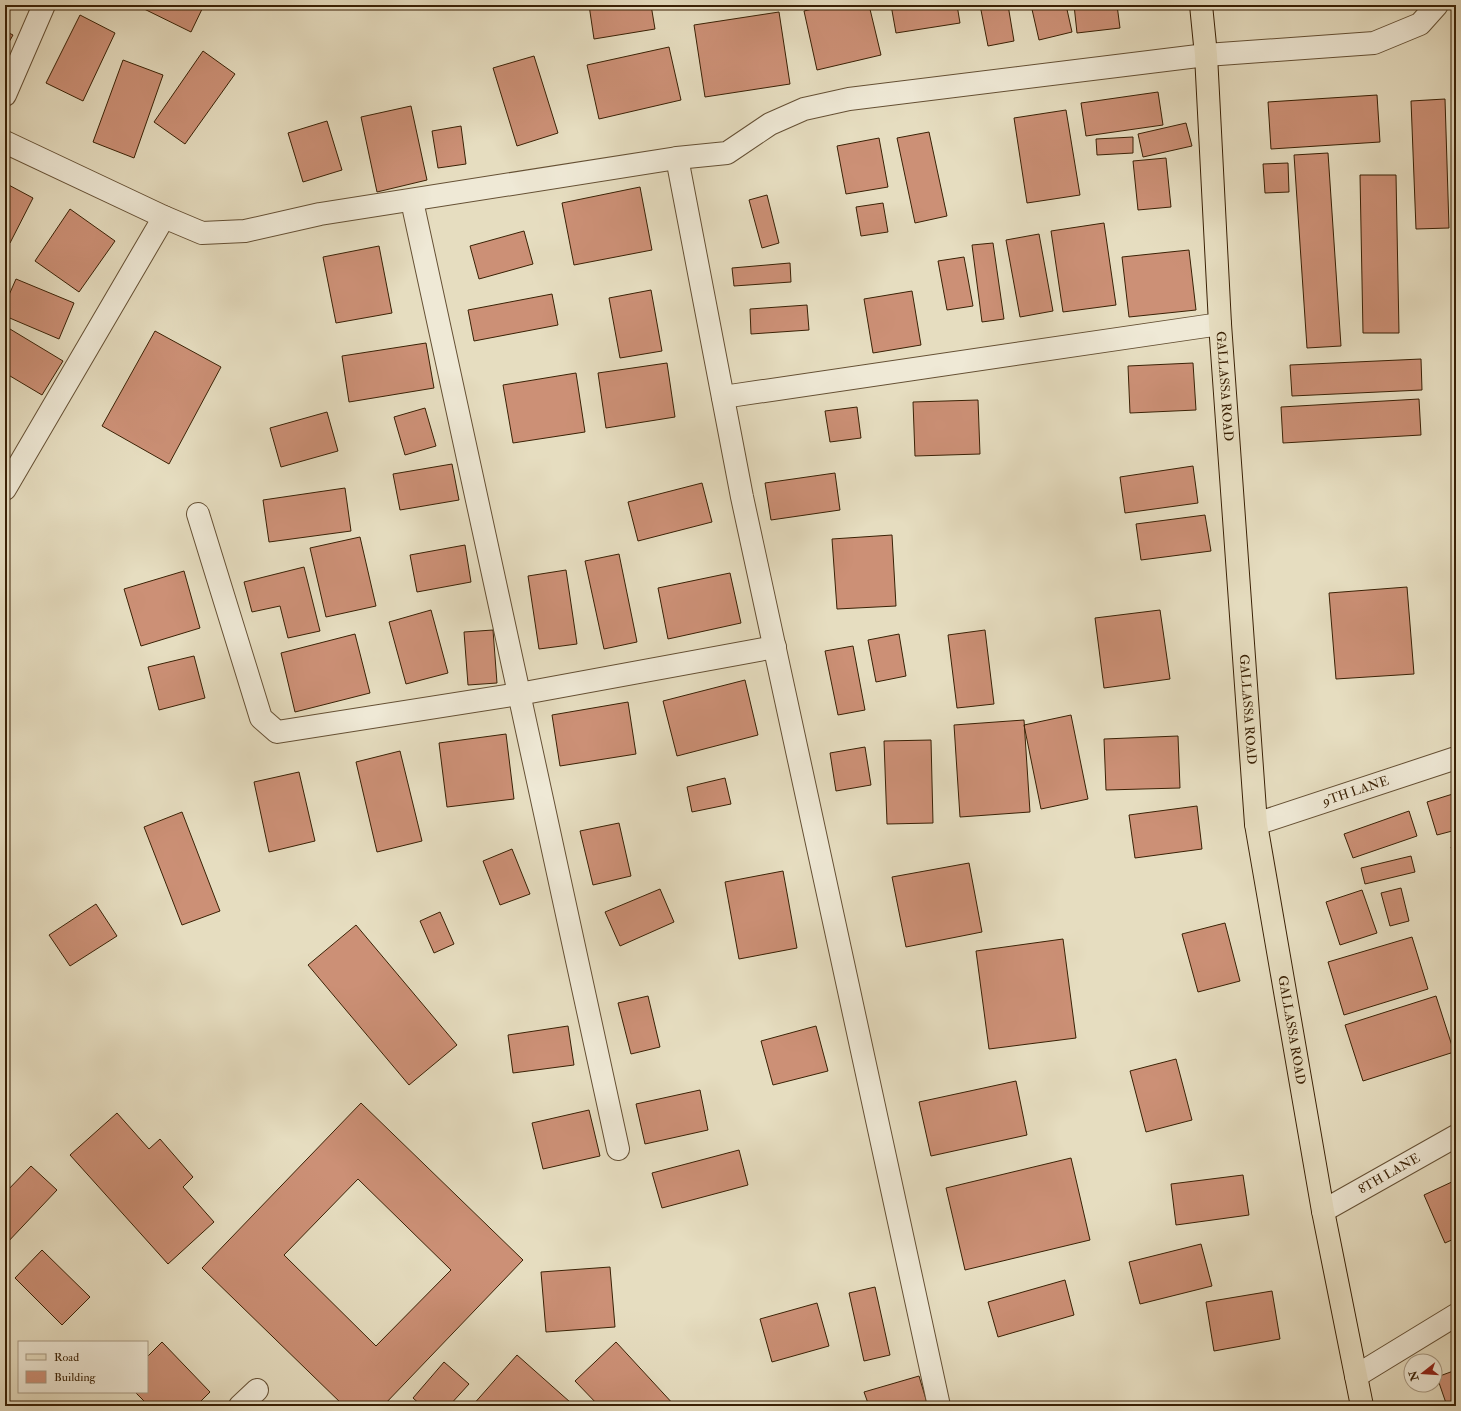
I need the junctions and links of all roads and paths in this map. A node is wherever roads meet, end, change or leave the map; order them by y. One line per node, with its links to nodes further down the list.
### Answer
1 (44, 5): 5 (street)
2 (1201, 5): 4 (main road, GALLASSA ROAD)
3 (1437, 5): 4 (street)
4 (1206, 55): 7 (street); 10 (main road, GALLASSA ROAD)
5 (5, 95)
6 (5, 142): 9 (street)
7 (677, 158): 8 (street); 11 (street)
8 (412, 201): 9 (street); 15 (street)
9 (164, 216): 12 (street)
10 (1220, 324): 11 (street); 17 (main road, GALLASSA ROAD)
11 (723, 398): 14 (street)
12 (5, 489)
13 (198, 514): 15 (street)
14 (775, 646): 15 (street); 25 (street)
15 (519, 694): 19 (street)
16 (1456, 758): 17 (street, 9TH LANE)
17 (1256, 824): 20 (main road, GALLASSA ROAD)
18 (1456, 1136): 20 (street, 8TH LANE)
19 (618, 1149)
20 (1323, 1211): 22 (main road, GALLASSA ROAD)
21 (1456, 1315): 22 (street)
22 (1356, 1376): 26 (main road, GALLASSA ROAD)
23 (257, 1390): 24 (street)
24 (240, 1406)
25 (939, 1406)
26 (1362, 1406)

